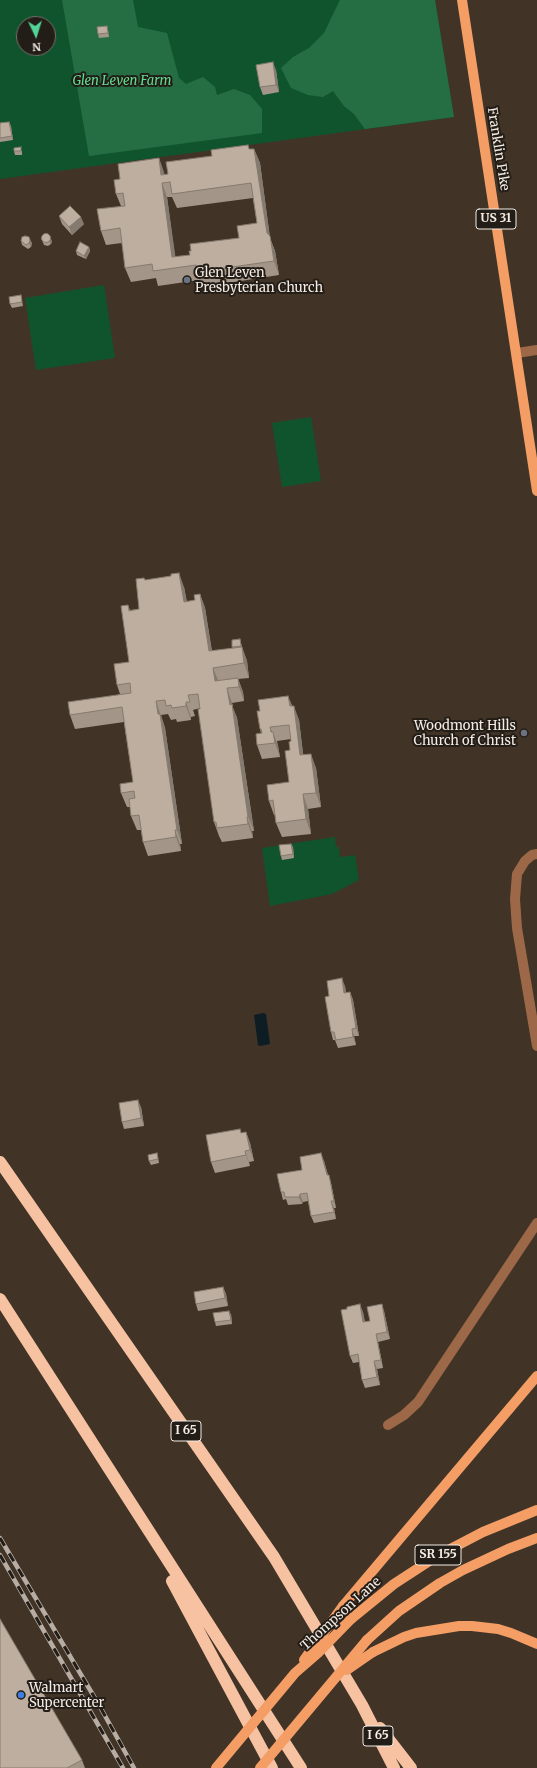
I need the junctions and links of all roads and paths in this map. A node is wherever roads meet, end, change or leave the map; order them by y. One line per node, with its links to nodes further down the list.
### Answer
1 (462, 0): 3 (main road, Franklin Pike / US 31)
2 (537, 350): 3 (street)
3 (517, 353): 4 (main road, Franklin Pike / US 31)
4 (537, 491)
5 (537, 854): 6 (street)
6 (537, 1046)
7 (0, 1162): 18 (highway, I 65)
8 (537, 1223): 11 (street)
9 (0, 1299): 12 (highway)
10 (537, 1376): 16 (main road, bridge)
11 (388, 1425)
12 (131, 1504): 21 (highway); 22 (highway)
13 (537, 1510): 16 (main road, Thompson Lane / SR 155, bridge)
14 (537, 1538): 17 (main road, bridge)
15 (537, 1644): 17 (main road, bridge)
16 (295, 1673): 19 (main road, Thompson Lane / SR 155, bridge)
17 (336, 1678): 20 (main road, bridge)
18 (362, 1705): 23 (highway, I 65); 24 (highway)
19 (216, 1768)
20 (260, 1768)
21 (272, 1768)
22 (301, 1768)
23 (394, 1768)
24 (411, 1768)

